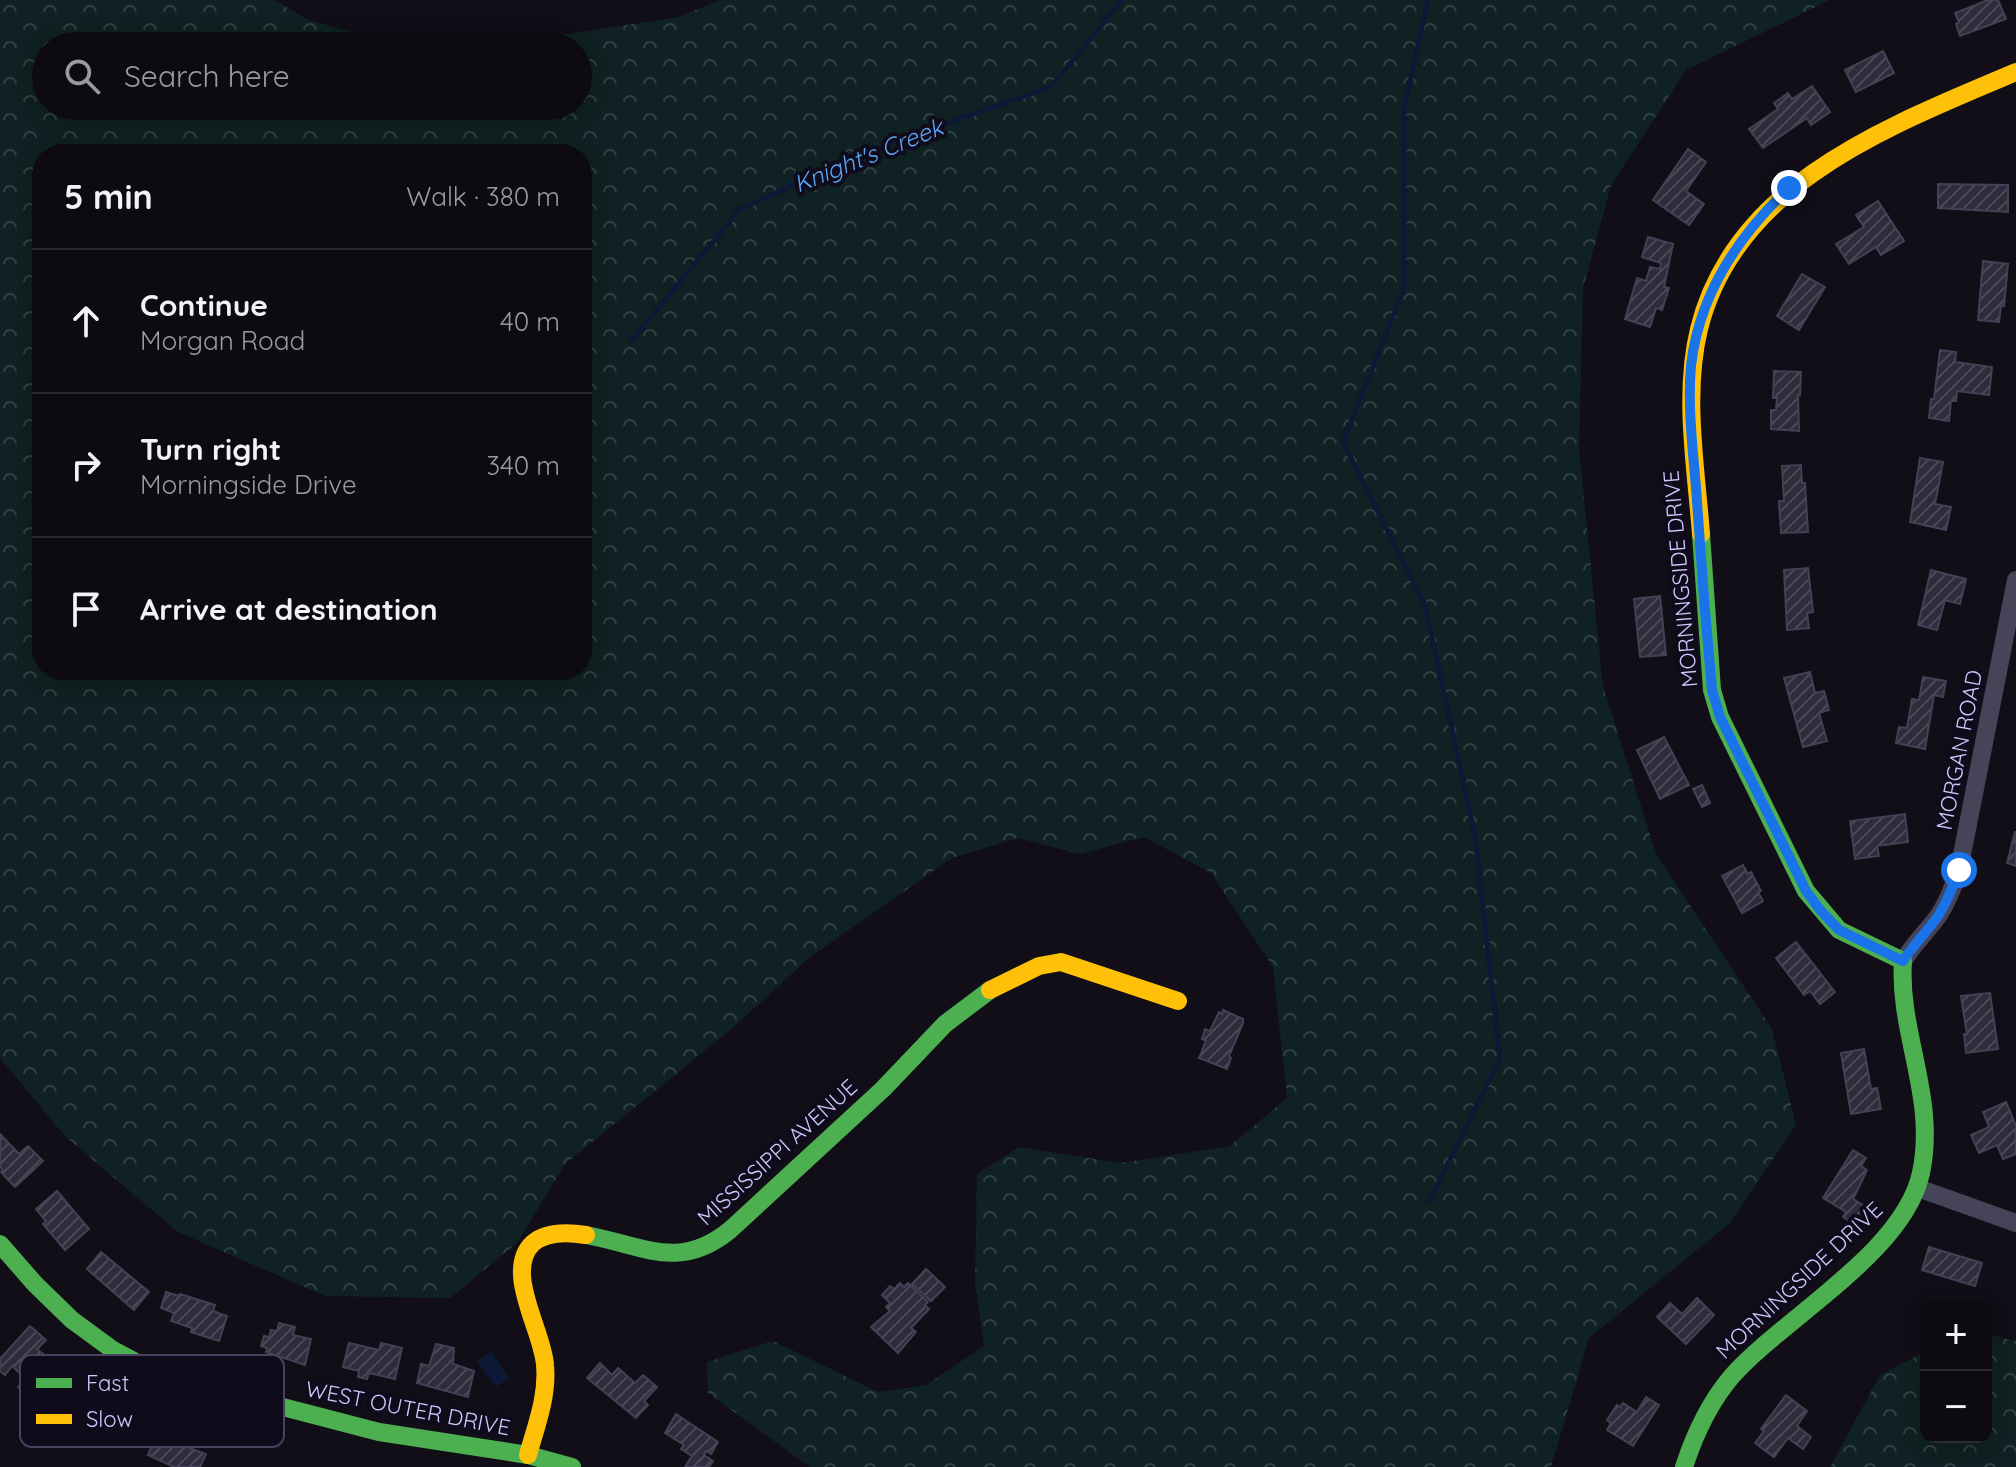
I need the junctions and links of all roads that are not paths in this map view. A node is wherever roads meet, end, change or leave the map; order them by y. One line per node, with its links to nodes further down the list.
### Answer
1 (2016, 72): 3 (street, MORNINGSIDE DRIVE)
2 (2016, 580): 3 (street, MORGAN ROAD)
3 (1903, 961): 5 (street, MORNINGSIDE DRIVE)
4 (1178, 1001): 10 (street, MISSISSIPPI AVENUE)
5 (1918, 1188): 6 (street); 12 (street, MORNINGSIDE DRIVE)
6 (2016, 1223)
7 (0, 1244): 8 (street, WEST OUTER DRIVE)
8 (119, 1355)
9 (284, 1407): 10 (street, WEST OUTER DRIVE)
10 (528, 1455): 11 (street, WEST OUTER DRIVE)
11 (572, 1467)
12 (1684, 1467)

